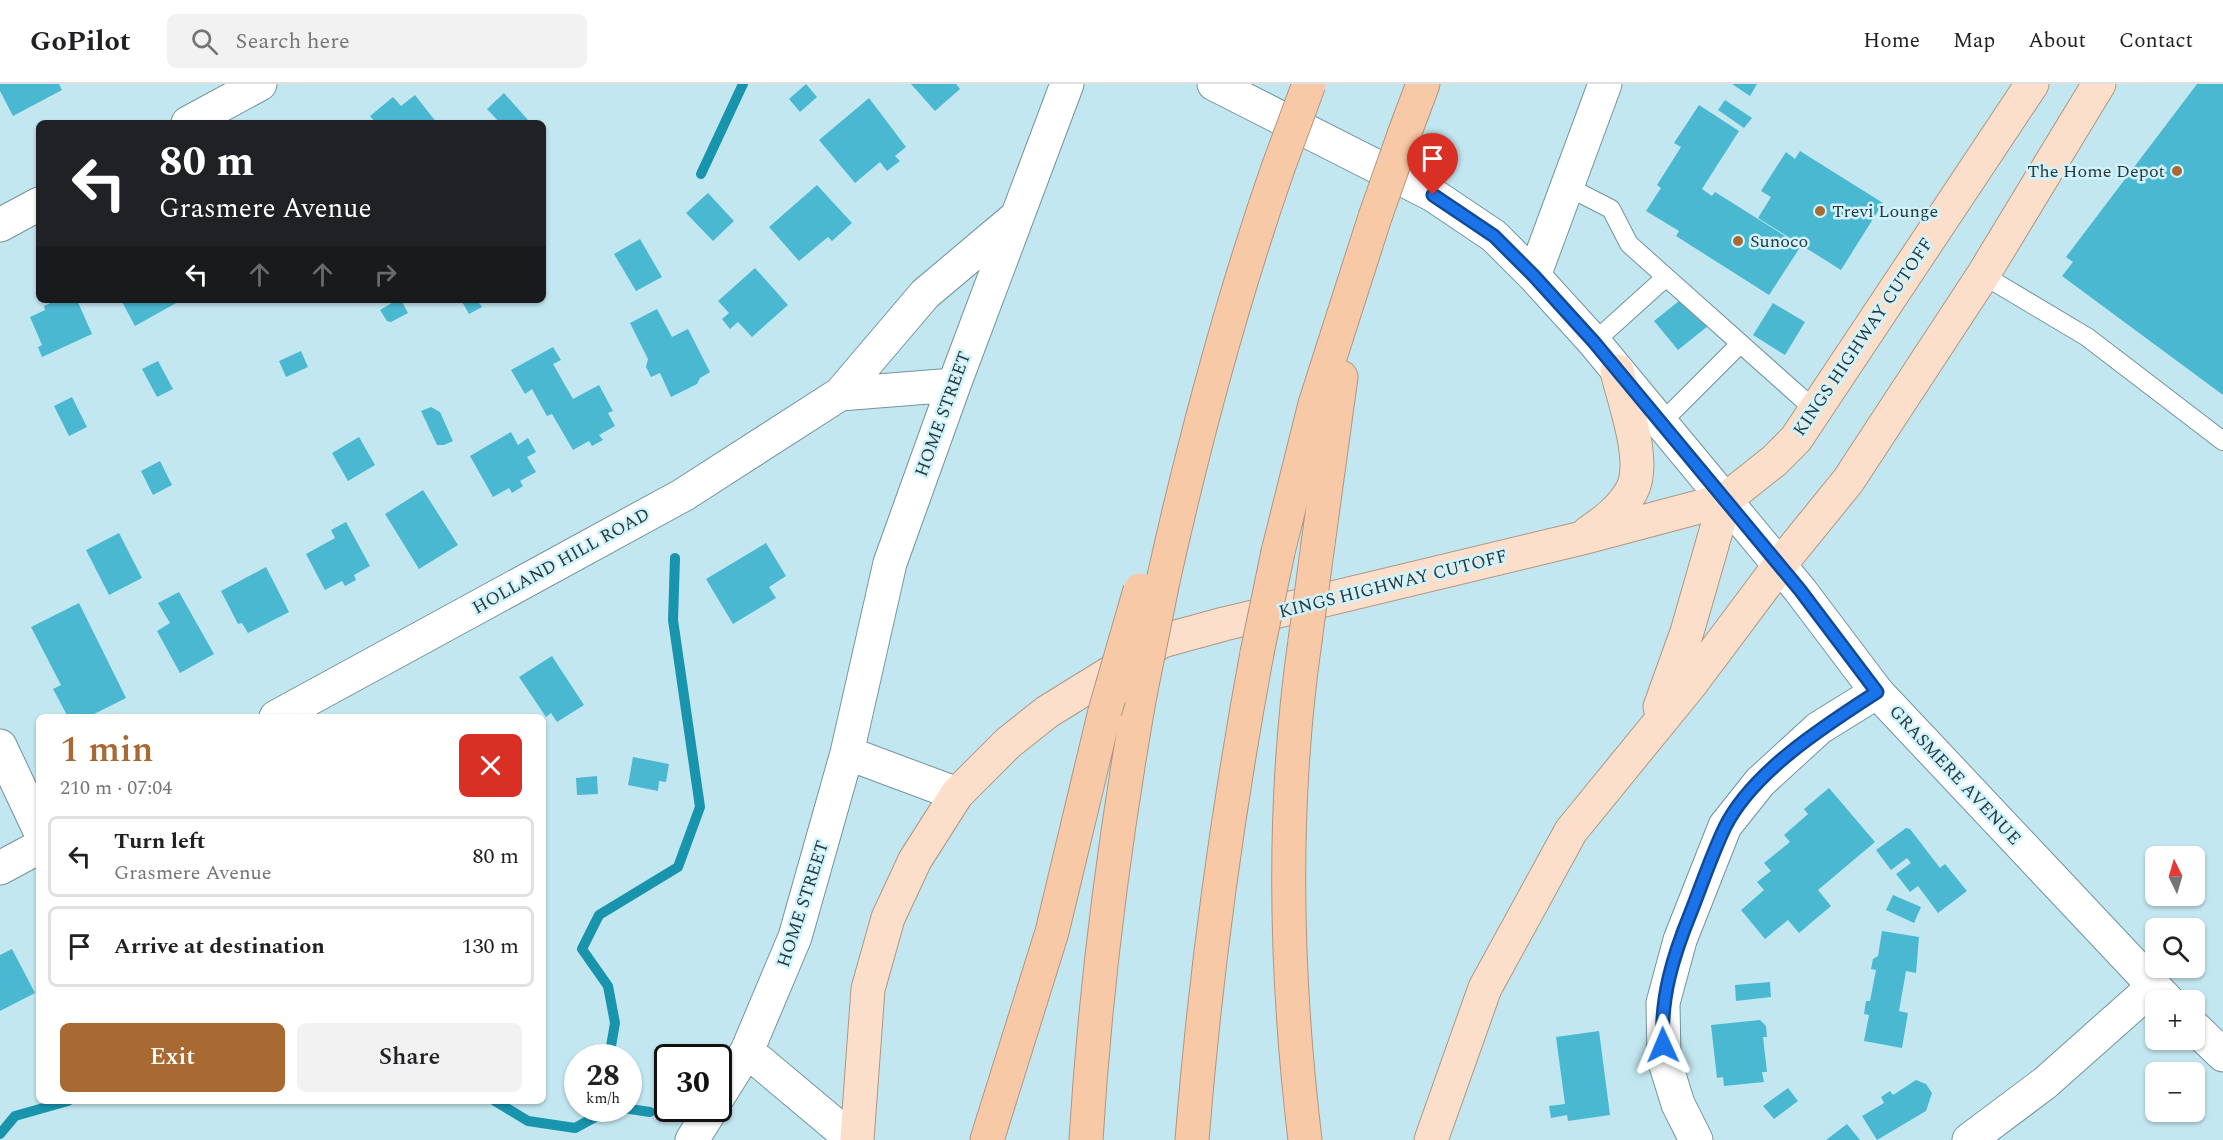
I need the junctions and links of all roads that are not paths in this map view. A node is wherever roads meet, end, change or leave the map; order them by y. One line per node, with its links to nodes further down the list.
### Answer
1 (260, 84): 9 (street)
2 (1066, 84): 12 (street, HOME STREET)
3 (1214, 84): 15 (street, GRASMERE AVENUE)
4 (1309, 84): 29 (highway, bridge)
5 (1423, 84): 17 (highway, bridge)
6 (1605, 84): 10 (street)
7 (2032, 84): 23 (main road, KINGS HIGHWAY CUTOFF)
8 (2099, 84): 14 (main road)
9 (194, 120)
10 (1568, 187): 15 (street); 16 (lane)
11 (36, 206): 13 (street)
12 (1015, 218): 21 (street, HOME STREET); 22 (street, HOLLAND HILL ROAD)
13 (0, 225)
14 (1983, 275): 25 (lane); 28 (main road)
15 (1534, 276): 18 (street, GRASMERE AVENUE)
16 (1666, 277): 18 (lane); 19 (lane)
17 (1353, 280): 50 (highway, bridge); 51 (highway, bridge)
18 (1594, 342): 20 (street, GRASMERE AVENUE)
19 (1740, 344): 23 (lane); 24 (lane)
20 (1617, 371): 24 (street, GRASMERE AVENUE); 27 (main road)
21 (954, 385): 22 (street, HOLLAND HILL ROAD); 34 (street, HOME STREET)
22 (840, 394): 31 (street, HOLLAND HILL ROAD)
23 (1815, 410): 26 (main road, KINGS HIGHWAY CUTOFF)
24 (1661, 423): 26 (street, GRASMERE AVENUE)
25 (2223, 441)
26 (1725, 500): 27 (main road, KINGS HIGHWAY CUTOFF); 28 (street, GRASMERE AVENUE); 32 (main road)
27 (1582, 538): 35 (main road, KINGS HIGHWAY CUTOFF)
28 (1779, 566): 30 (street, GRASMERE AVENUE); 32 (main road)
29 (1151, 586): 48 (highway, bridge); 49 (highway, bridge)
30 (1877, 692): 39 (street, GRASMERE AVENUE); 53 (street)
31 (282, 714)
32 (1650, 734): 52 (main road)
33 (0, 746): 36 (street)
34 (847, 753): 35 (street); 42 (street, HOME STREET)
35 (957, 794): 47 (main road, KINGS HIGHWAY CUTOFF)
36 (36, 823)
37 (36, 849): 38 (street)
38 (0, 868)
39 (2156, 990)
40 (2145, 1006): 54 (street)
41 (2205, 1038): 43 (street)
42 (747, 1051): 44 (street, HOME STREET); 47 (street)
43 (2223, 1055)
44 (732, 1075)
45 (704, 1122): 46 (street)
46 (693, 1140)
47 (855, 1140)
48 (987, 1140)
49 (1086, 1140)
50 (1192, 1140)
51 (1305, 1140)
52 (1431, 1140)
53 (1696, 1140)
54 (1969, 1140)

